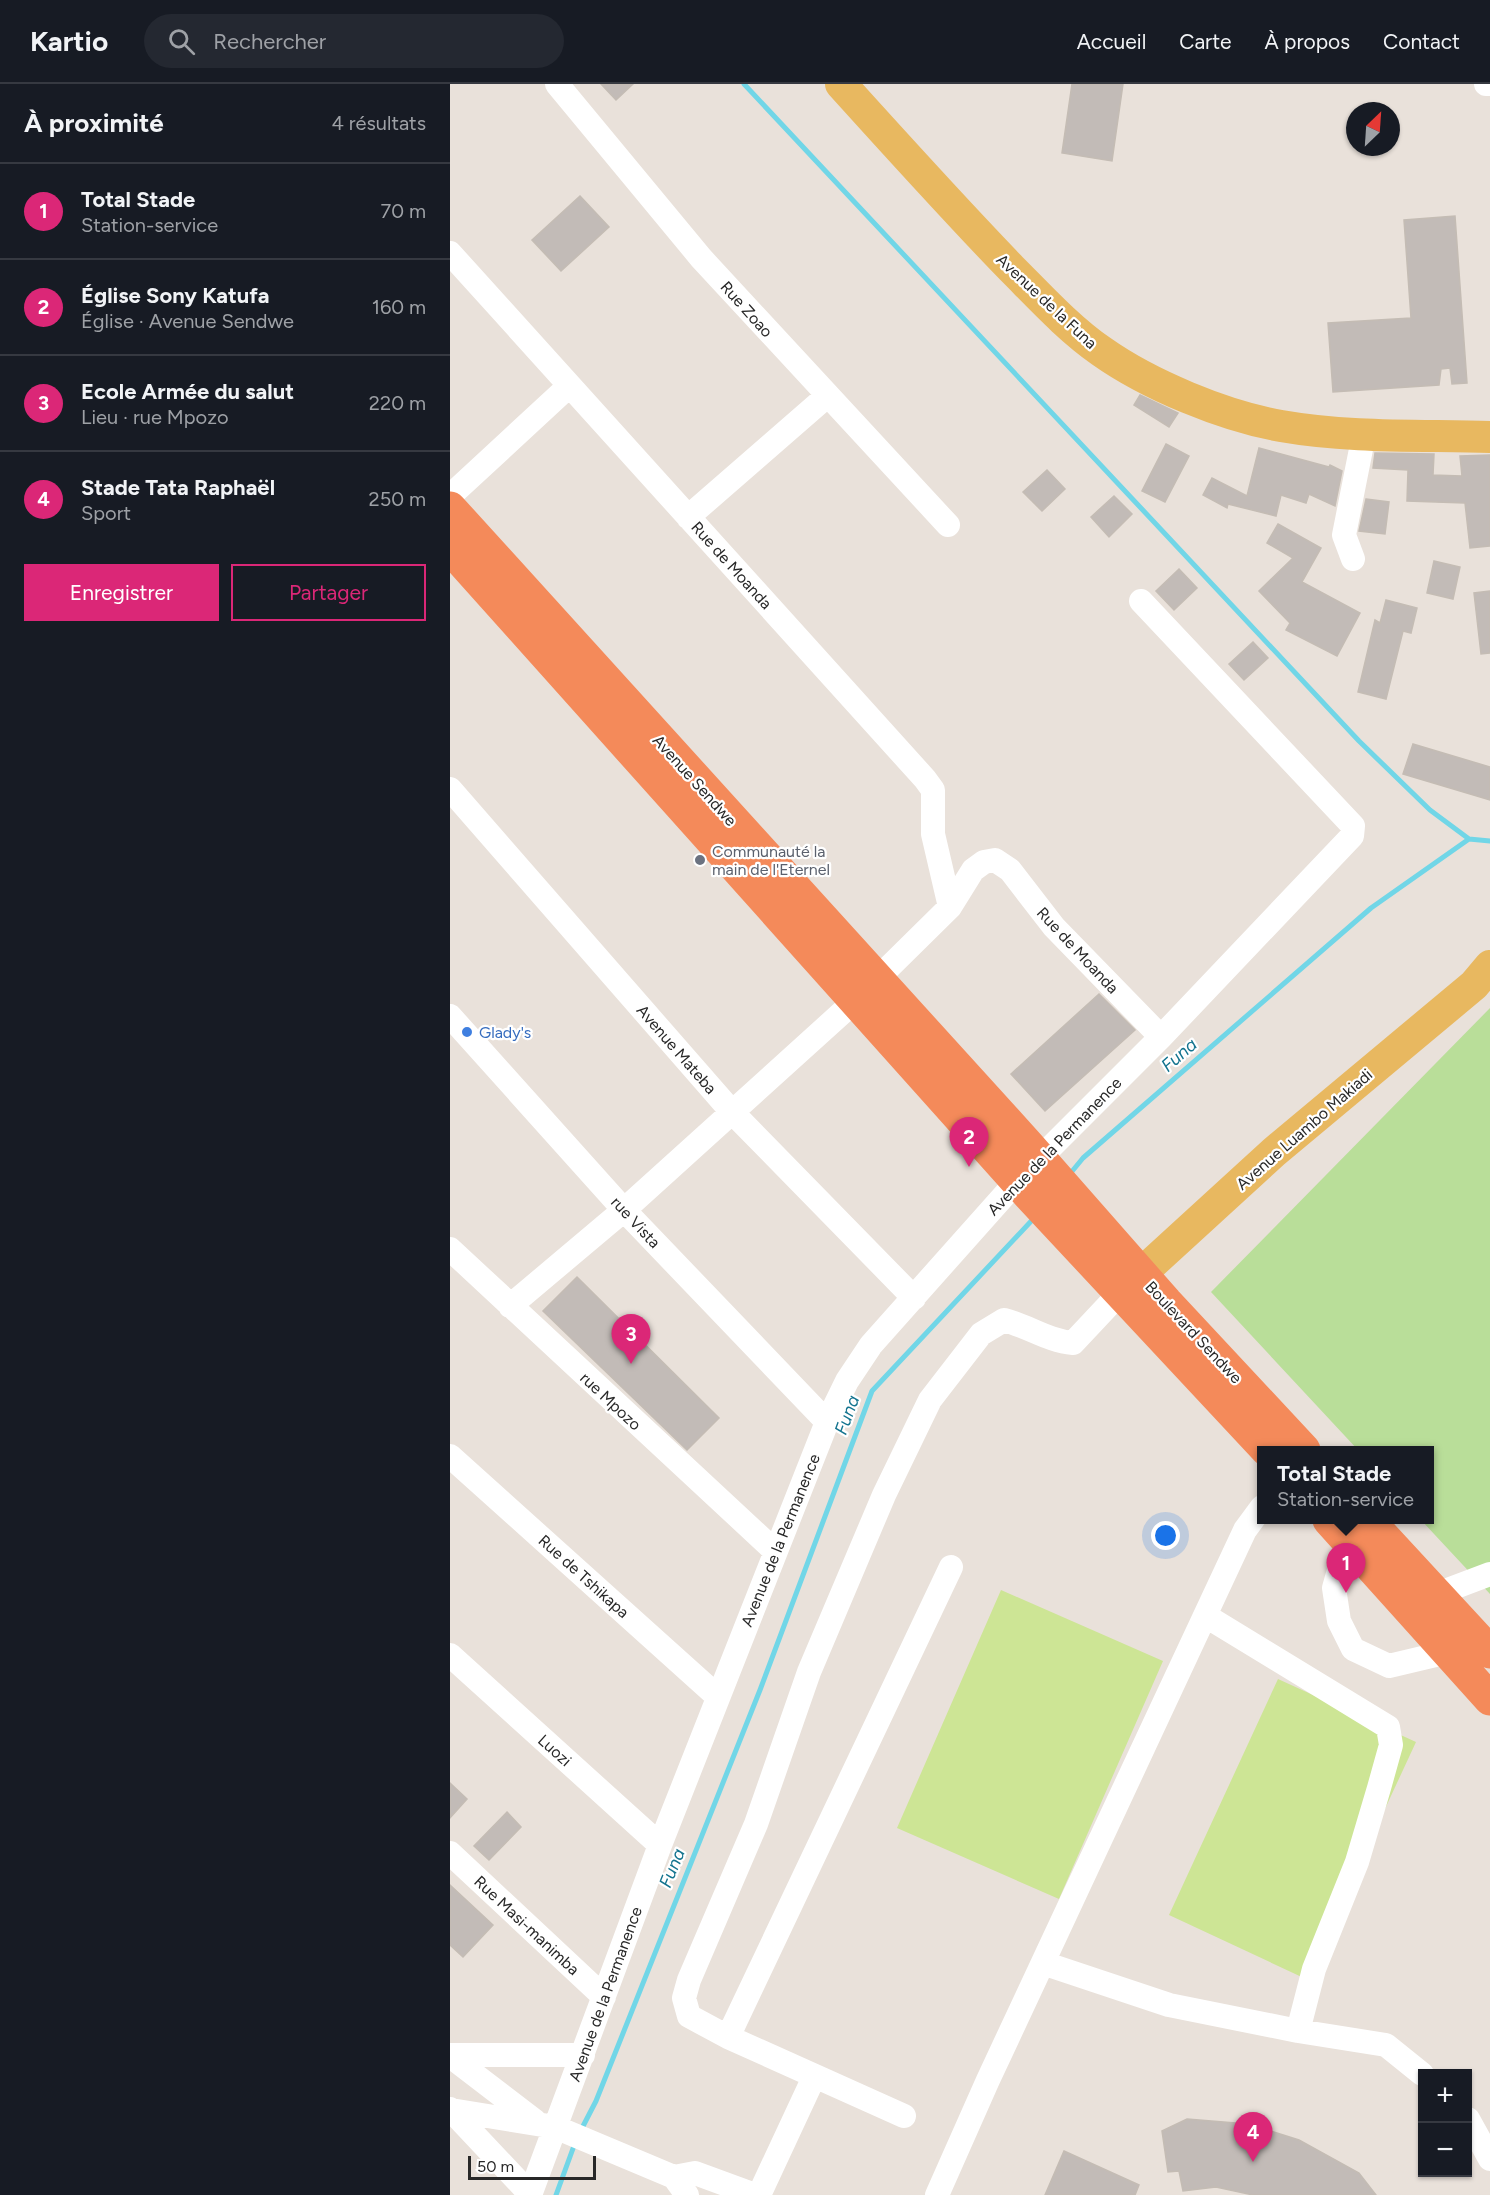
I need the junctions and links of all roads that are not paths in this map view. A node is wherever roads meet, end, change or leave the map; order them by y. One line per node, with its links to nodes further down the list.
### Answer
1 (557, 84): 5 (street, Rue Zoao)
2 (841, 84): 6 (main road, Avenue de la Funa)
3 (450, 253): 4 (street, Rue de Moanda)
4 (569, 386): 8 (street); 10 (street, Rue de Moanda)
5 (827, 396): 10 (street); 11 (street, Rue Zoao)
6 (1365, 434): 7 (main road, Avenue de la Funa); 13 (street)
7 (1490, 437)
8 (450, 496)
9 (450, 508): 18 (highway, Avenue Sendwe)
10 (688, 517): 16 (street, Rue de Moanda)
11 (948, 525)
12 (450, 548): 18 (highway, Avenue Sendwe)
13 (1353, 559)
14 (1141, 601): 20 (street, Avenue de la Permanence)
15 (450, 789): 21 (street, Avenue Mateba)
16 (950, 907): 18 (street, Rue de Moanda); 20 (street, Rue de Moanda)
17 (1490, 966): 26 (main road, Avenue Luambo Makiadi)
18 (866, 990): 21 (street, Rue de Moanda); 22 (highway, Avenue Sendwe)
19 (450, 1016): 23 (street, rue Vista)
20 (1161, 1037): 22 (street, Avenue de la Permanence)
21 (732, 1112): 23 (street, Rue de Moanda); 27 (street, Avenue Mateba)
22 (1035, 1178): 24 (highway, Avenue Sendwe); 27 (street, Avenue de la Permanence)
23 (624, 1210): 28 (street, Rue de Moanda); 29 (street, rue Vista)
24 (1076, 1222): 26 (highway, Boulevard Sendwe)
25 (450, 1249): 28 (street, rue Mpozo)
26 (1130, 1284): 30 (highway, Boulevard Sendwe); 31 (highway, Boulevard Sendwe); 50 (street)
27 (914, 1298): 29 (street, Avenue de la Permanence)
28 (510, 1305): 35 (street, rue Mpozo)
29 (827, 1422): 35 (street, Avenue de la Permanence)
30 (1264, 1446)
31 (1300, 1446)
32 (450, 1456): 43 (street, Rue de Tshikapa)
33 (1257, 1514): 39 (street)
34 (1348, 1527): 38 (highway); 40 (highway); 40 (street)
35 (775, 1551): 43 (street, Avenue de la Permanence)
36 (951, 1567): 50 (street)
37 (1490, 1574): 38 (street)
38 (1437, 1594): 41 (highway)
39 (1206, 1616): 47 (street); 49 (street)
40 (1448, 1652): 44 (highway)
41 (1490, 1652)
42 (450, 1655): 45 (street, Luozi)
43 (717, 1697): 45 (street, Avenue de la Permanence)
44 (1490, 1699)
45 (660, 1845): 48 (street, Avenue de la Permanence)
46 (450, 1853): 48 (street, Rue Masi-manimba)
47 (1043, 1963): 49 (street); 63 (street)
48 (604, 1997): 52 (street, Avenue de la Permanence)
49 (1298, 2031): 53 (street)
50 (728, 2037): 54 (street)
51 (450, 2055): 52 (street); 58 (street)
52 (583, 2055): 58 (street, Avenue de la Permanence)
53 (1418, 2071)
54 (814, 2077): 56 (street); 62 (street)
55 (450, 2110): 58 (street); 61 (street)
56 (904, 2116)
57 (1469, 2123): 59 (street)
58 (555, 2127): 60 (street); 61 (street, Avenue de la Permanence)
59 (1490, 2159)
60 (681, 2186): 62 (street)
61 (530, 2195)
62 (757, 2195)
63 (937, 2195)

